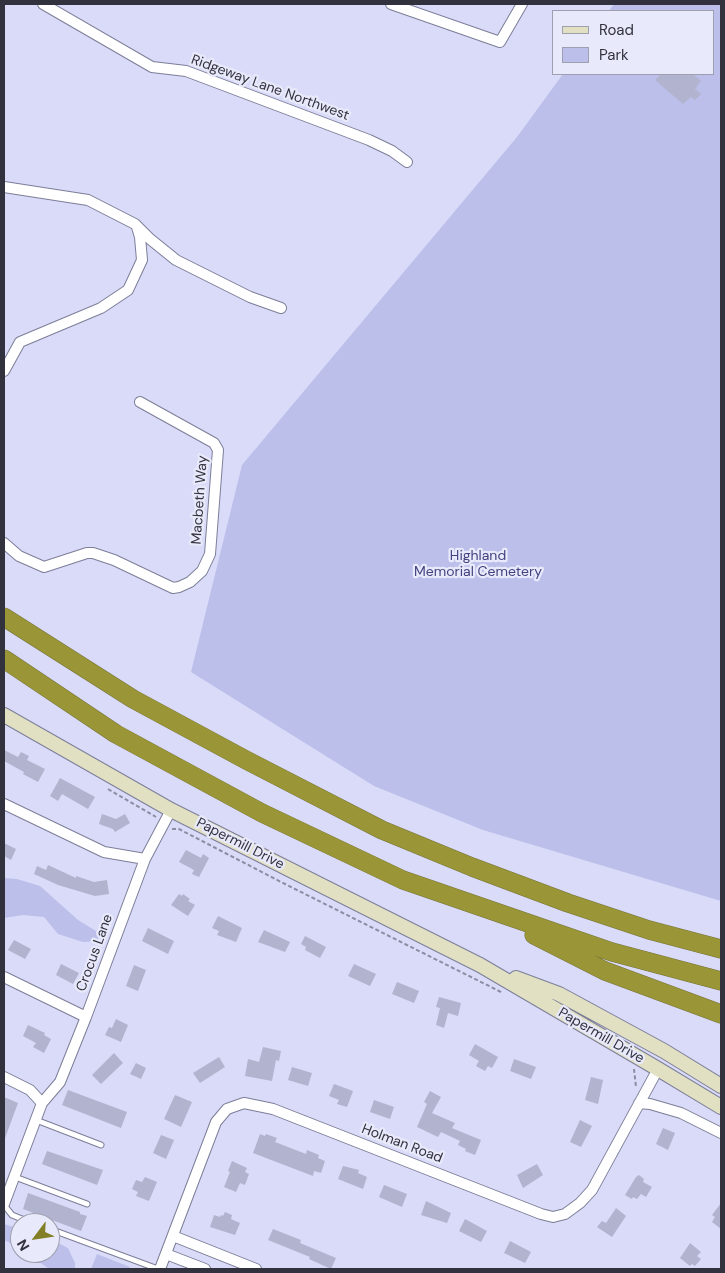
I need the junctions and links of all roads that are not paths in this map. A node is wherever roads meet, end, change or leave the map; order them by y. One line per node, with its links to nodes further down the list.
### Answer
1 (43, 4): 4 (street, Ridgeway Lane Northwest)
2 (391, 4): 3 (street)
3 (522, 4)
4 (407, 162)
5 (4, 187): 6 (street)
6 (135, 224): 7 (street); 8 (street)
7 (282, 308)
8 (4, 371)
9 (140, 402): 10 (street, Macbeth Way)
10 (4, 543)
11 (4, 617): 18 (highway)
12 (4, 659): 17 (highway)
13 (4, 715): 15 (main road, Papermill Drive)
14 (4, 804): 16 (street)
15 (171, 810): 16 (street, Crocus Lane); 19 (main road, Papermill Drive)
16 (145, 859): 23 (street, Crocus Lane)
17 (478, 906): 21 (highway); 22 (highway)
18 (721, 949)
19 (480, 965): 24 (main road, Papermill Drive); 26 (main road, Papermill Drive)
20 (4, 977): 23 (street)
21 (721, 981)
22 (721, 1014)
23 (86, 1017): 27 (street, Crocus Lane)
24 (658, 1068): 28 (street, Holman Road); 29 (main road, Papermill Drive)
25 (4, 1077): 27 (street)
26 (721, 1086)
27 (42, 1102): 30 (street, Crocus Lane)
28 (639, 1103): 31 (street); 37 (street, Holman Road)
29 (721, 1107)
30 (36, 1120): 32 (lane); 33 (street, Crocus Lane)
31 (721, 1133)
32 (102, 1146)
33 (15, 1177): 34 (street, Crocus Lane); 35 (lane)
34 (4, 1204)
35 (87, 1204)
36 (60, 1234): 39 (lane)
37 (173, 1236): 38 (street, Holman Road); 41 (street)
38 (166, 1254): 39 (street, Holman Road); 40 (street)
39 (159, 1269)
40 (205, 1269)
41 (256, 1269)

